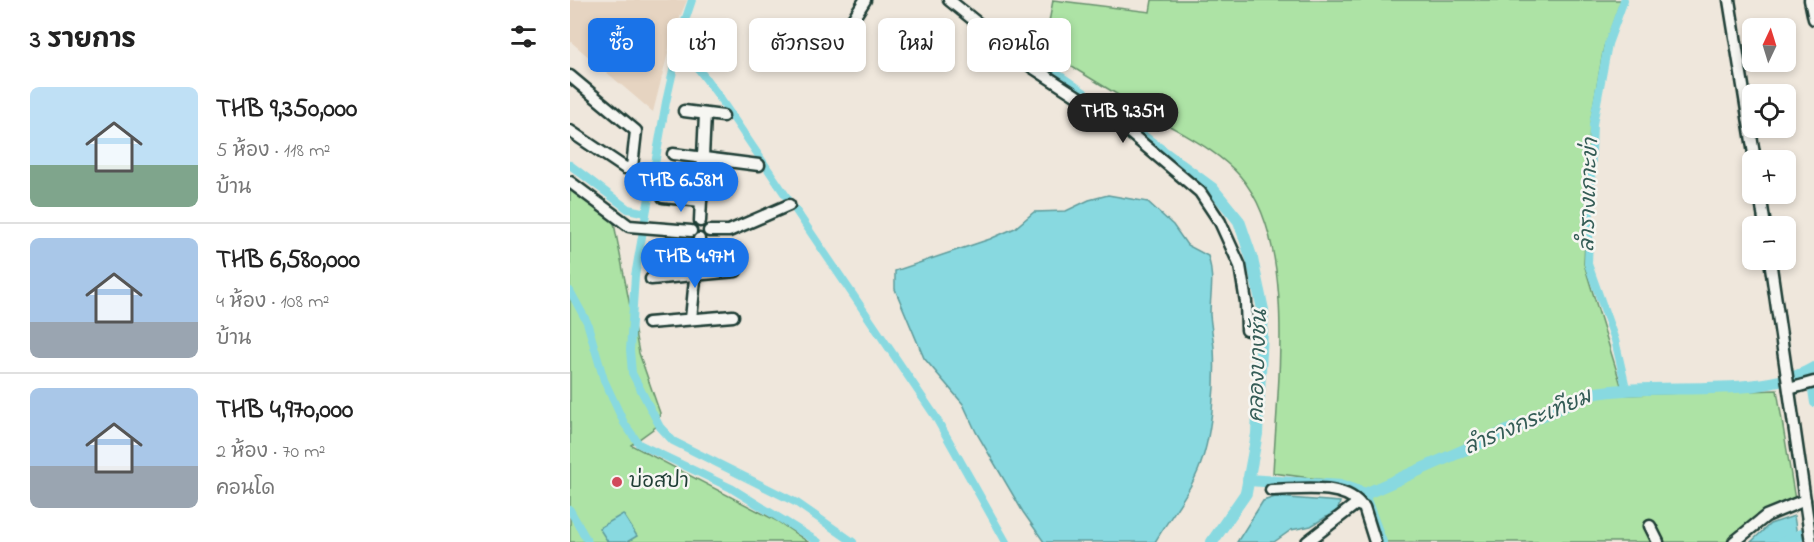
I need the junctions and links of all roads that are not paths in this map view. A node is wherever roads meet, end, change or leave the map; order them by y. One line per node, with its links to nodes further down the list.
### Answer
1 (865, 0): 5 (street)
2 (949, 0): 30 (street)
3 (1729, 0): 12 (street)
4 (1810, 0): 6 (street)
5 (854, 18)
6 (1814, 19)
7 (570, 76): 11 (street)
8 (684, 111): 9 (street)
9 (705, 114): 10 (street); 14 (street)
10 (723, 116)
11 (570, 131)
12 (1753, 150)
13 (673, 154): 14 (street)
14 (703, 158): 15 (street); 18 (street)
15 (759, 165)
16 (570, 182): 22 (street)
17 (663, 197): 18 (street)
18 (701, 201): 20 (street)
19 (789, 205): 21 (street)
20 (700, 221): 21 (street); 22 (street)
21 (709, 231): 22 (street)
22 (695, 235): 25 (street)
23 (1771, 270): 32 (street)
24 (736, 271): 25 (street)
25 (697, 275): 26 (street); 28 (street)
26 (651, 279)
27 (733, 316): 28 (street)
28 (690, 319): 29 (street)
29 (648, 323)
30 (1247, 330)
31 (1812, 383): 32 (street)
32 (1788, 387): 35 (street)
33 (1271, 490): 34 (street)
34 (1360, 504): 37 (street); 38 (street)
35 (1806, 505): 40 (street); 41 (street)
36 (1650, 526): 39 (street)
37 (1307, 542)
38 (1375, 542)
39 (1658, 542)
40 (1734, 542)
41 (1811, 542)

